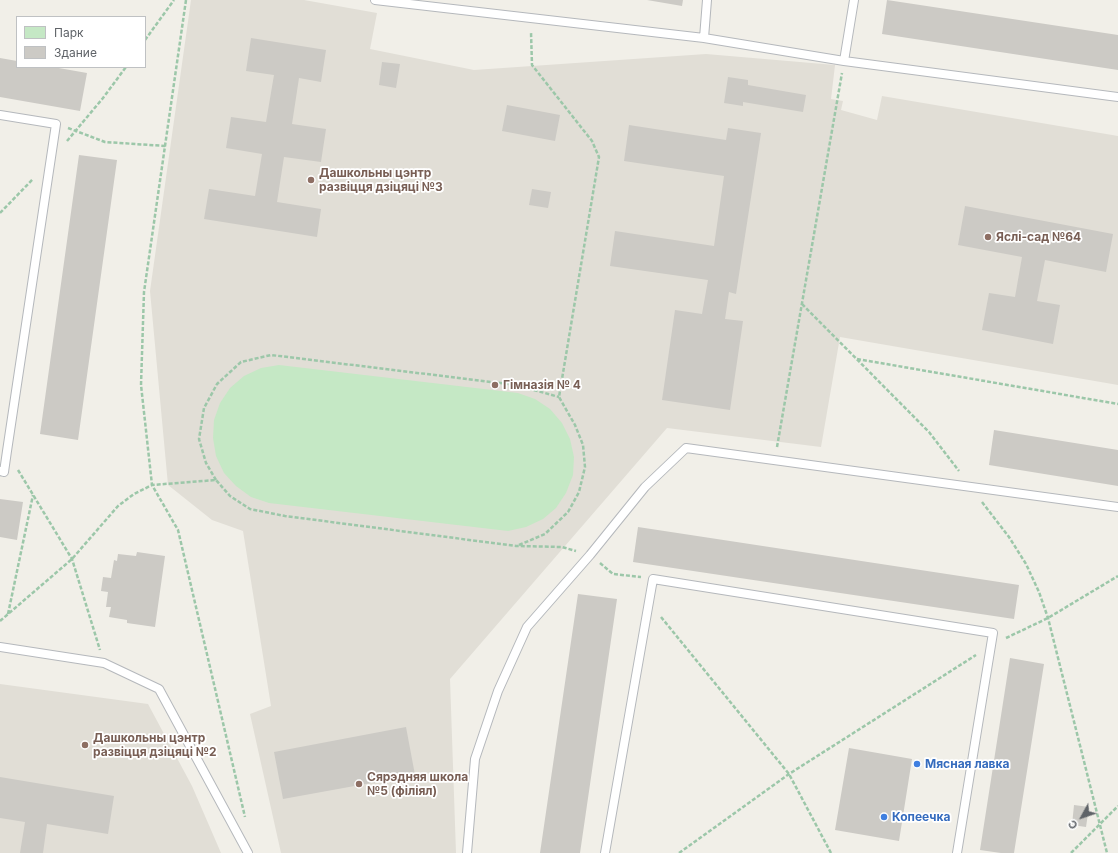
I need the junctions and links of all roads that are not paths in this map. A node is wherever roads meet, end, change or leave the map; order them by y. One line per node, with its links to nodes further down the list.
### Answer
1 (376, 0): 4 (lane)
2 (707, 0): 4 (lane)
3 (854, 0): 5 (lane)
4 (704, 38): 5 (lane)
5 (844, 61): 6 (lane)
6 (1118, 97)
7 (0, 114): 8 (lane)
8 (0, 471)
9 (1118, 507): 12 (lane)
10 (0, 647): 11 (lane)
11 (248, 853)
12 (467, 853)
13 (605, 853): 14 (lane)
14 (957, 853)

